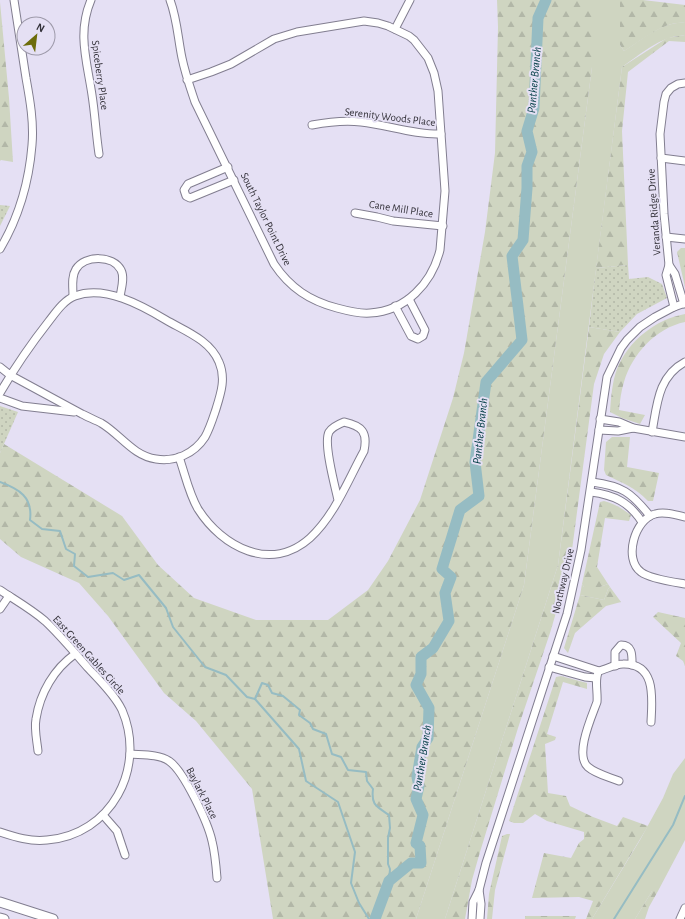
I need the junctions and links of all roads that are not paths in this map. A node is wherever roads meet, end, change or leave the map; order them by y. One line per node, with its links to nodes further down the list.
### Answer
1 (14, 0): 19 (street)
2 (90, 0): 10 (street, Spiceberry Place)
3 (170, 0): 6 (street, South Taylor Point Drive)
4 (410, 0): 5 (street)
5 (395, 29): 6 (street, South Taylor Point Drive); 9 (street, South Taylor Point Drive)
6 (187, 80): 13 (street, South Taylor Point Drive)
7 (685, 83): 11 (street, Veranda Ridge Drive)
8 (312, 125): 9 (street, Serenity Woods Place)
9 (441, 134): 16 (street, South Taylor Point Drive)
10 (99, 154)
11 (661, 158): 12 (street); 17 (street, Veranda Ridge Drive)
12 (685, 161)
13 (228, 167): 14 (street, South Taylor Point Drive); 14 (street)
14 (234, 180): 25 (street, South Taylor Point Drive)
15 (355, 214): 16 (street, Cane Mill Place)
16 (443, 226): 23 (street, South Taylor Point Drive)
17 (666, 237): 18 (street); 20 (street, Veranda Ridge Drive)
18 (685, 239)
19 (0, 249)
20 (668, 265): 24 (street, Veranda Ridge Drive); 26 (street, Veranda Ridge Drive)
21 (73, 296): 22 (street); 22 (street); 29 (street)
22 (120, 297): 38 (street)
23 (409, 299): 25 (street, South Taylor Point Drive); 25 (street)
24 (685, 303): 26 (street, Northway Drive)
25 (395, 306)
26 (674, 307): 33 (street, Northway Drive)
27 (685, 362): 36 (street)
28 (0, 367): 29 (street)
29 (10, 375): 30 (street); 32 (street)
30 (0, 393)
31 (0, 398): 32 (street)
32 (86, 416): 38 (street)
33 (600, 420): 34 (street); 35 (street, Northway Drive)
34 (633, 428): 35 (street); 36 (street)
35 (599, 430): 39 (street, Northway Drive)
36 (652, 432): 37 (street)
37 (685, 438)
38 (179, 457): 41 (street)
39 (592, 482): 40 (street, Northway Drive); 42 (street)
40 (591, 492): 44 (street); 50 (street, Northway Drive)
41 (338, 500): 41 (street)
42 (650, 516): 43 (street); 44 (street)
43 (685, 517)
44 (642, 522): 45 (street)
45 (685, 584)
46 (0, 590): 47 (street, East Green Gables Circle)
47 (9, 596): 48 (street); 49 (street, East Green Gables Circle)
48 (0, 609)
49 (75, 654): 57 (street); 58 (street, East Green Gables Circle)
50 (552, 656): 53 (street, Northway Drive); 54 (street)
51 (632, 665): 52 (street); 52 (street); 56 (street)
52 (615, 666): 54 (street)
53 (549, 667): 55 (street); 64 (street, Northway Drive)
54 (599, 671): 55 (street)
55 (596, 678): 59 (street)
56 (651, 722)
57 (38, 751)
58 (130, 754): 60 (street, East Green Gables Circle); 63 (street, Baylark Place)
59 (619, 781)
60 (103, 815): 61 (street, East Green Gables Circle); 62 (street)
61 (0, 832)
62 (125, 855)
63 (217, 878)
64 (479, 890): 70 (street, Northway Drive); 71 (street, Northway Drive)
65 (0, 902): 69 (main road)
66 (685, 908): 72 (street)
67 (0, 918): 68 (main road)
68 (4, 919)
69 (53, 919)
70 (472, 919)
71 (480, 919)
72 (680, 919)

